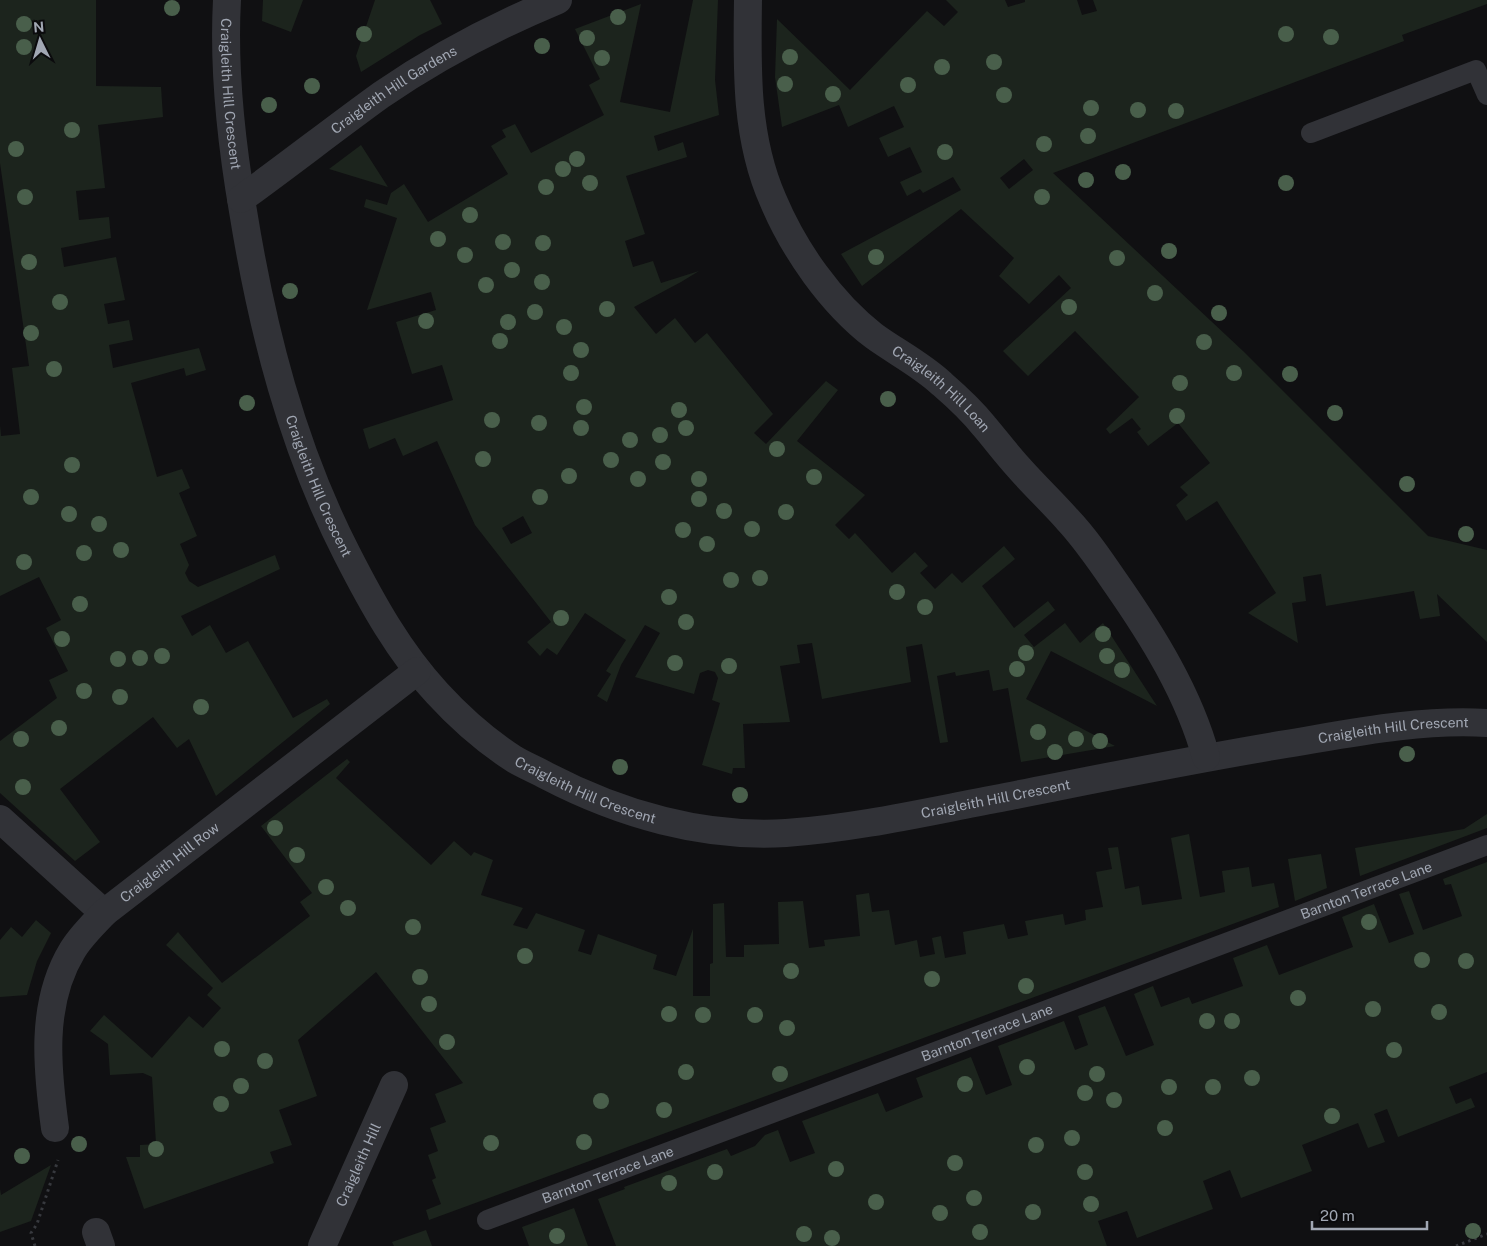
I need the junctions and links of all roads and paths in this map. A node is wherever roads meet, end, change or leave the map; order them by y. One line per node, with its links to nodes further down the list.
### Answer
1 (228, 0): 6 (street, Craigleith Hill Crescent)
2 (558, 0): 6 (street, Craigleith Hill Gardens)
3 (748, 0): 9 (street, Craigleith Hill Loan)
4 (1487, 95): 5 (lane)
5 (1311, 133)
6 (241, 199): 7 (street, Craigleith Hill Crescent)
7 (418, 671): 9 (street, Craigleith Hill Crescent); 12 (street, Craigleith Hill Row)
8 (1487, 723): 9 (street, Craigleith Hill Crescent)
9 (1206, 757)
10 (0, 819): 12 (street)
11 (1487, 845): 16 (lane, Barnton Terrace Lane)
12 (104, 913): 14 (street, Craigleith Hill Row)
13 (394, 1085): 19 (street, Craigleith Hill)
14 (55, 1128)
15 (59, 1159): 18 (path)
16 (487, 1220)
17 (1487, 1234): 20 (path)
18 (35, 1246)
19 (322, 1246)
20 (1456, 1246)

